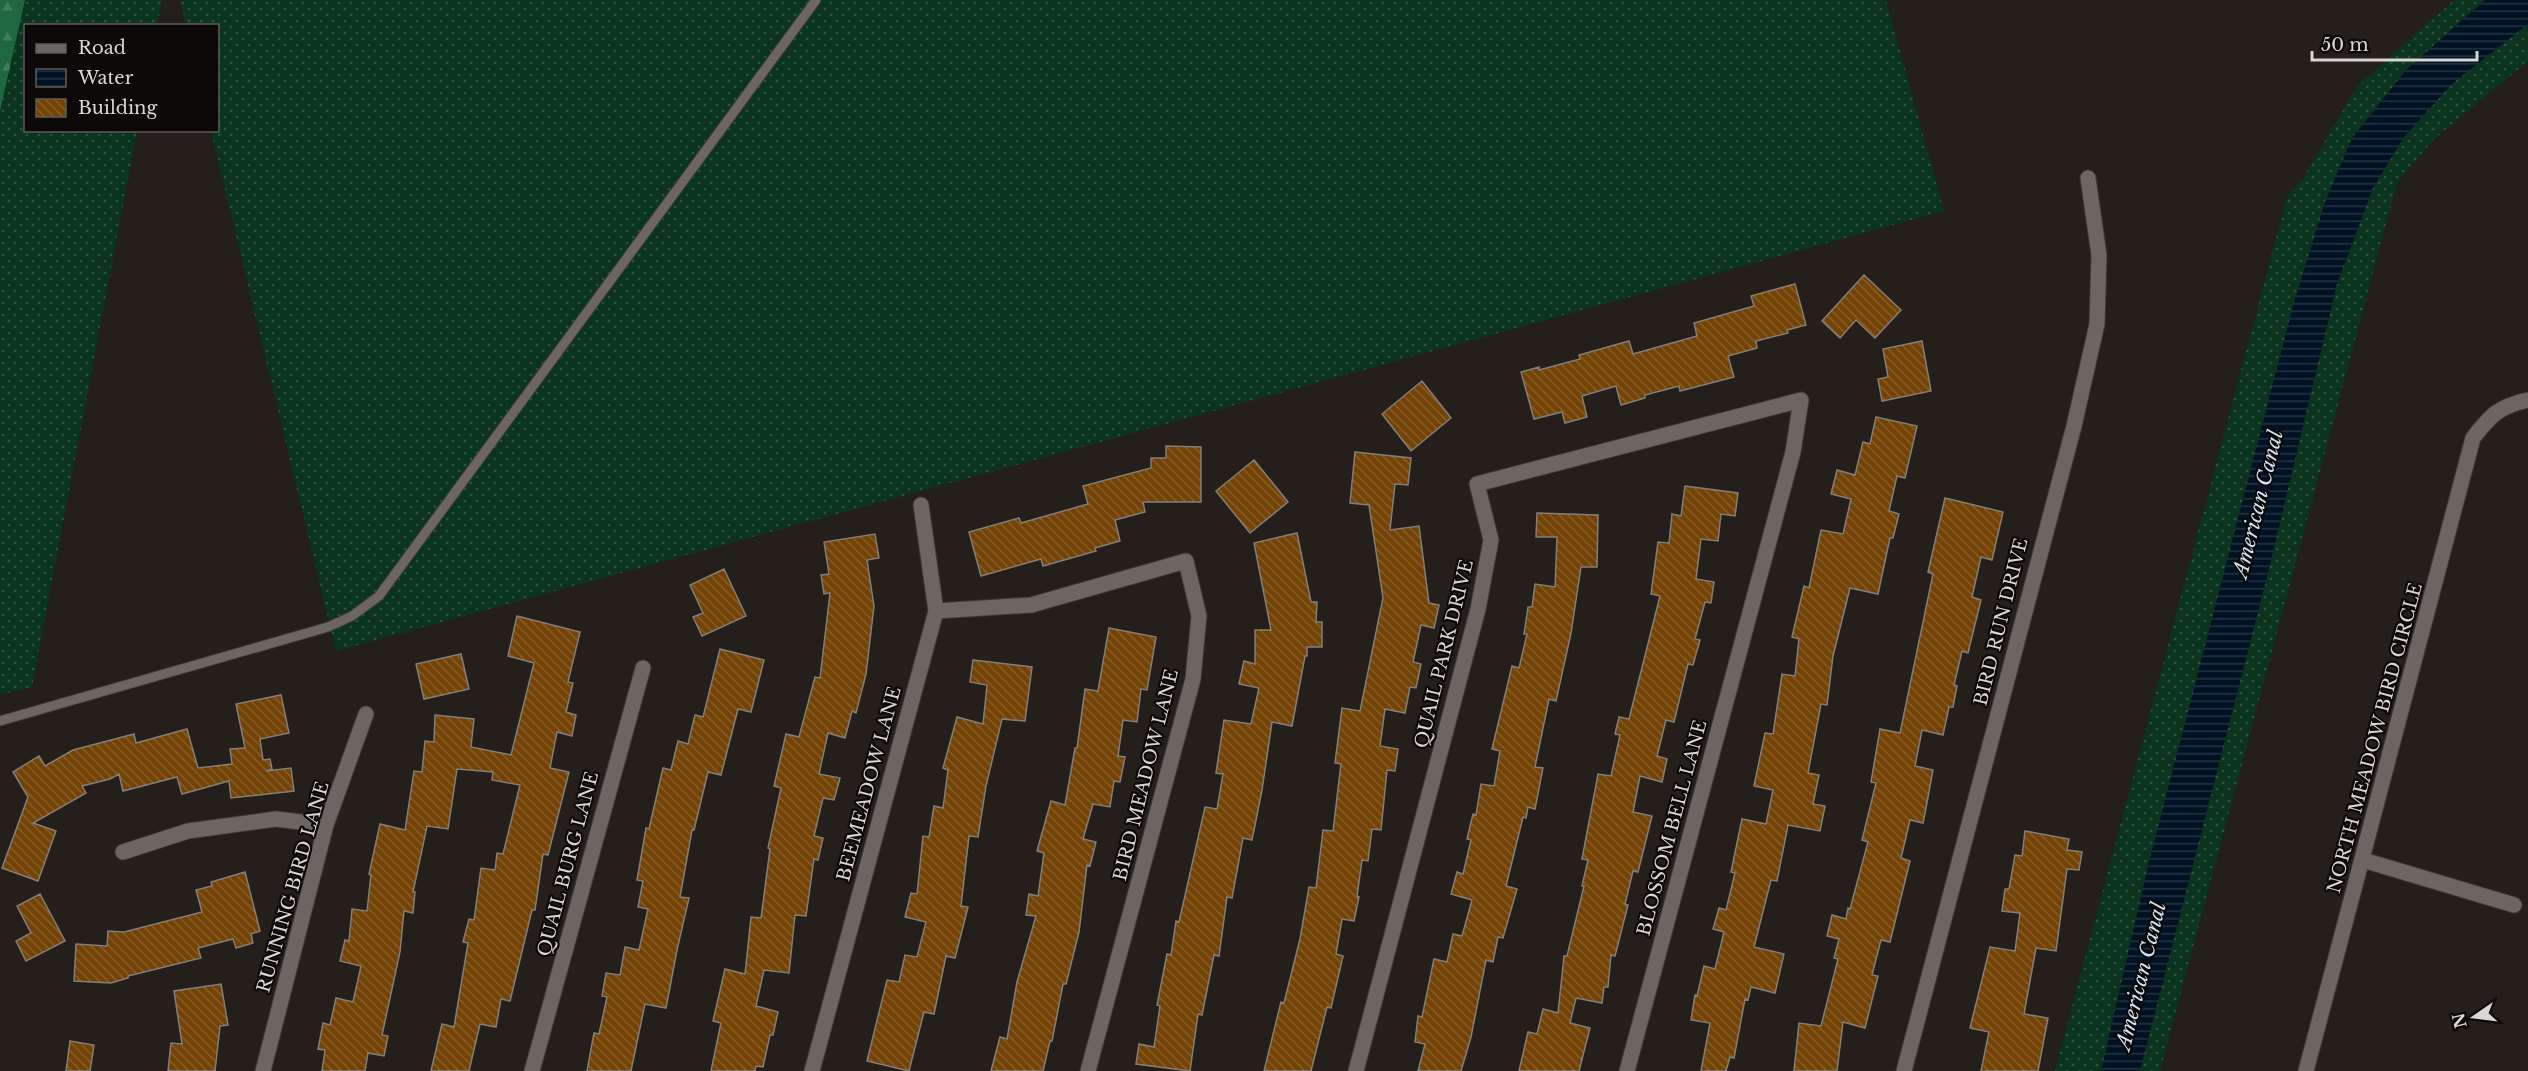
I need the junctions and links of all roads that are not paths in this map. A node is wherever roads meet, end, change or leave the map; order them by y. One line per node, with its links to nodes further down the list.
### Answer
1 (816, 0): 9 (lane)
2 (2088, 178): 20 (street, BIRD RUN DRIVE)
3 (2528, 400): 12 (street, NORTH MEADOW BIRD CIRCLE)
4 (921, 505): 6 (street, BEEMEADOW LANE)
5 (1755, 594): 18 (street, QUAIL PARK DRIVE); 19 (street, BLOSSOM BELL LANE)
6 (936, 611): 16 (street, BEEMEADOW LANE); 17 (street, BIRD MEADOW LANE)
7 (643, 668): 15 (street, QUAIL BURG LANE)
8 (366, 714): 10 (street, RUNNING BIRD LANE)
9 (0, 721)
10 (326, 825): 11 (street); 14 (street, RUNNING BIRD LANE)
11 (123, 852)
12 (2363, 860): 13 (street); 21 (street, NORTH MEADOW BIRD CIRCLE)
13 (2514, 905)
14 (263, 1071)
15 (532, 1071)
16 (812, 1071)
17 (1088, 1071)
18 (1356, 1071)
19 (1627, 1071)
20 (1904, 1071)
21 (2306, 1071)

